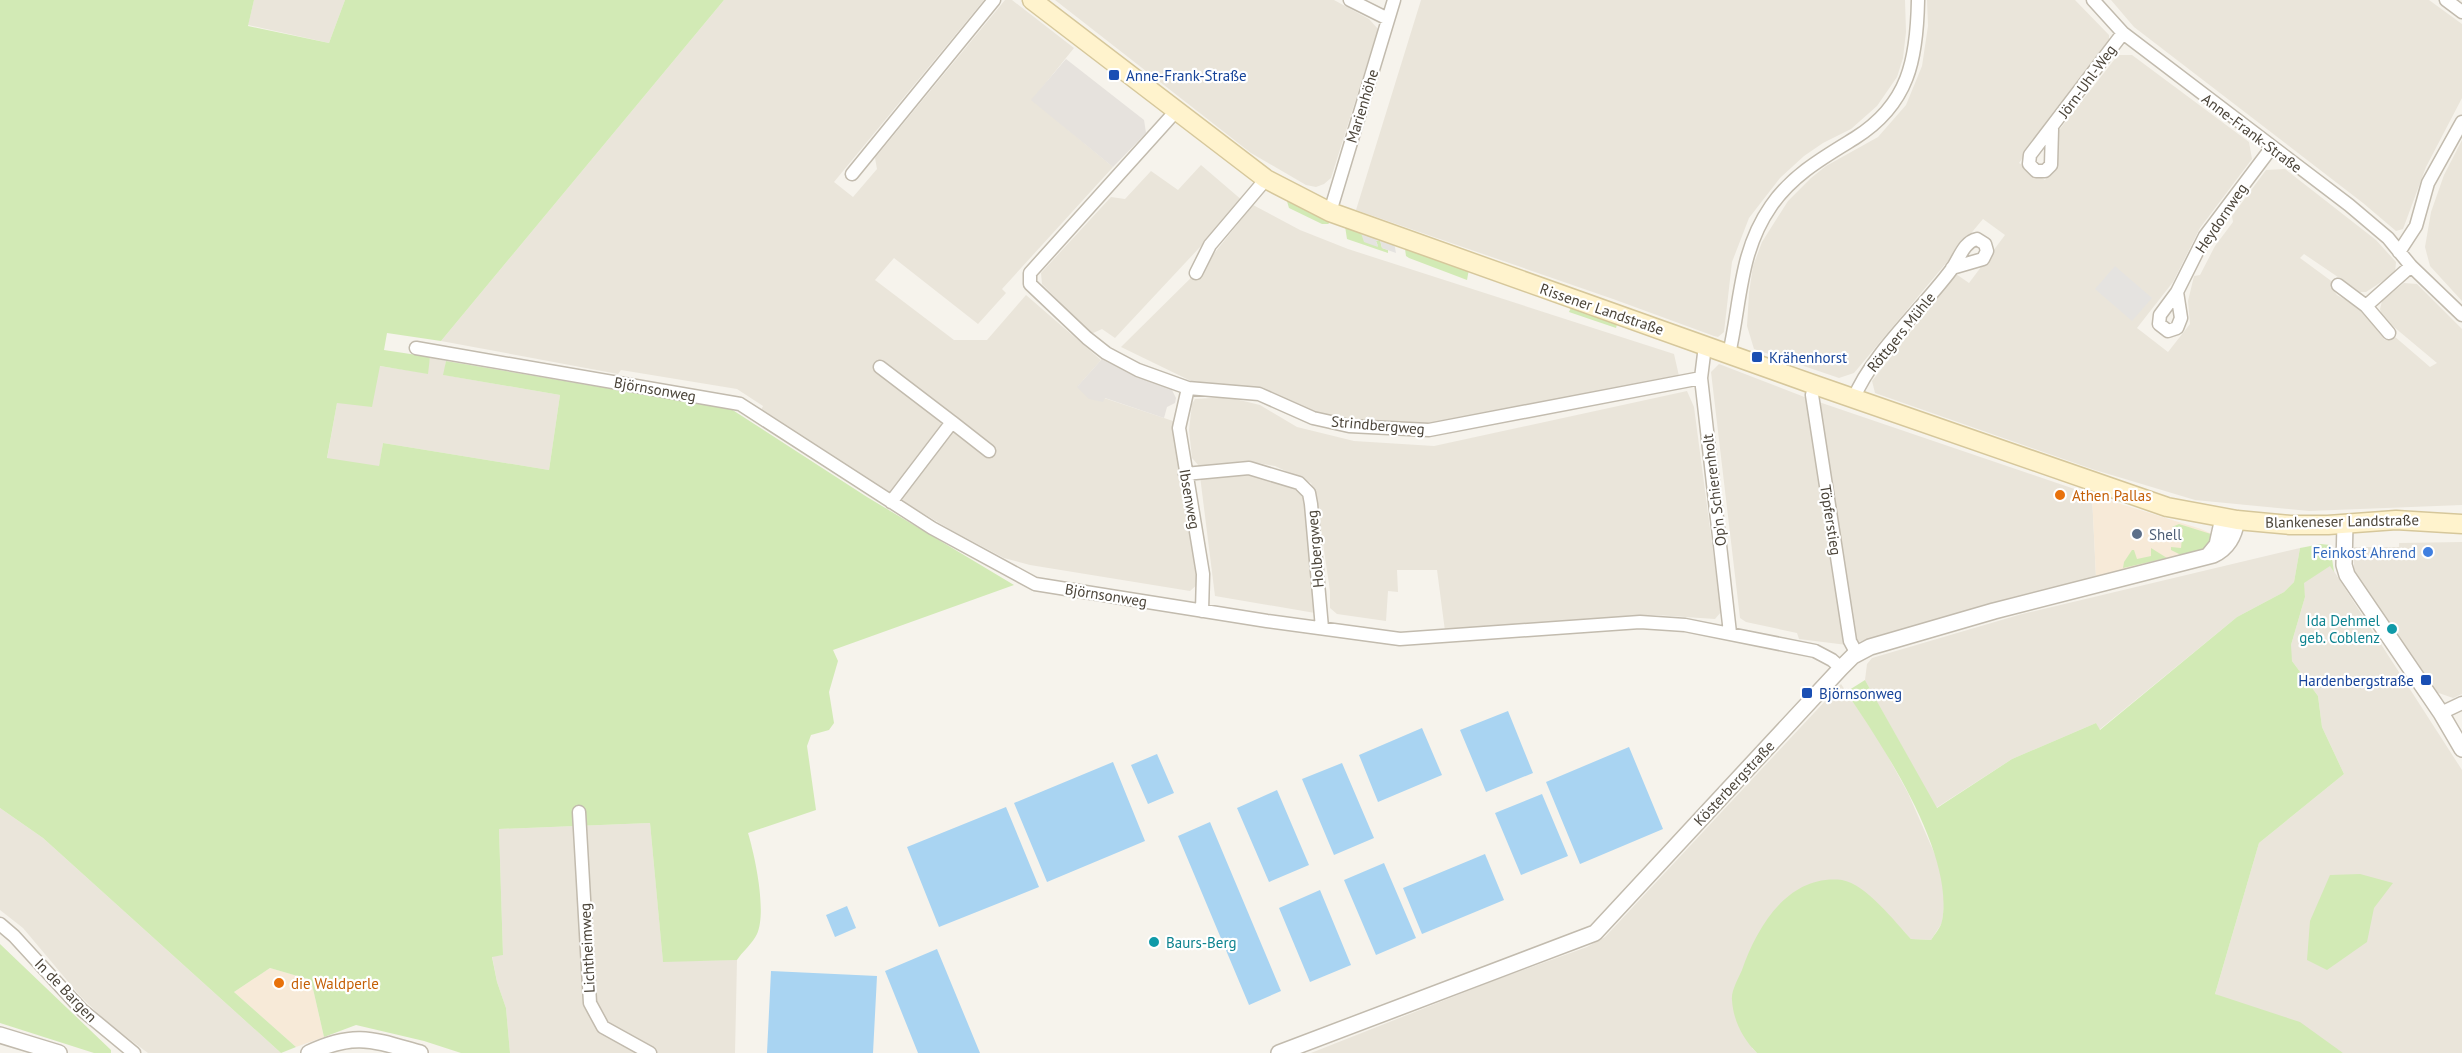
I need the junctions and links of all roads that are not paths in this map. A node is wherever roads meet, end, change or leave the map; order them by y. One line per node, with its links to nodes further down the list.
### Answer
1 (994, 0): 15 (street)
2 (1032, 0): 11 (main road, Rissener Landstraße)
3 (1350, 0): 9 (street)
4 (1394, 0): 9 (street, Marienhöhe)
5 (1918, 0): 29 (street)
6 (2093, 0): 10 (street, Anne-Frank-Straße)
7 (2446, 0): 8 (street)
8 (2462, 12)
9 (1388, 19): 17 (street, Marienhöhe)
10 (2122, 33): 13 (street, Jörn-Uhl-Weg); 14 (street, Anne-Frank-Straße)
11 (1175, 112): 16 (main road, Rissener Landstraße); 33 (street, Strindbergweg)
12 (2462, 122): 18 (street)
13 (2052, 129)
14 (2272, 147): 18 (street, Anne-Frank-Straße); 23 (street, Heydornweg)
15 (852, 174)
16 (1266, 179): 17 (main road, Rissener Landstraße); 21 (street)
17 (1330, 212): 27 (main road, Rissener Landstraße)
18 (2399, 252): 19 (street, Anne-Frank-Straße)
19 (2411, 266): 24 (street); 25 (street, Anne-Frank-Straße)
20 (1952, 268): 34 (street, Röttgers Mühle)
21 (1196, 273)
22 (2337, 285): 24 (street)
23 (2177, 292)
24 (2367, 306): 26 (street)
25 (2462, 315)
26 (2389, 333)
27 (1705, 346): 29 (main road, Rissener Landstraße); 31 (street, Op'n Schierenholt)
28 (416, 348): 38 (street, Björnsonweg)
29 (1729, 354): 32 (main road, Rissener Landstraße)
30 (880, 367): 35 (street)
31 (1701, 378): 33 (street, Strindbergweg); 44 (street, Op'n Schierenholt)
32 (1815, 385): 34 (main road, Rissener Landstraße); 45 (street, Töpferstieg)
33 (1188, 388): 37 (street, Ibsenweg)
34 (1854, 398): 39 (main road, Rissener Landstraße)
35 (952, 422): 36 (street); 38 (street)
36 (989, 451)
37 (1185, 474): 42 (street, Ibsenweg); 43 (street, Holbergweg)
38 (891, 502): 42 (street, Björnsonweg)
39 (2230, 519): 40 (main road, Blankeneser Landstraße); 45 (street, Kösterbergstraße)
40 (2345, 524): 41 (main road, Blankeneser Landstraße); 48 (street)
41 (2462, 524)
42 (1202, 611): 43 (street, Björnsonweg)
43 (1322, 628): 44 (street, Björnsonweg)
44 (1730, 633): 46 (street, Björnsonweg)
45 (1857, 654): 46 (street, Kösterbergstraße)
46 (1841, 668): 58 (street, Kösterbergstraße)
47 (2462, 703): 48 (street)
48 (2440, 713): 49 (street)
49 (2462, 749)
50 (579, 812): 57 (street, Lichtheimweg)
51 (0, 924): 54 (street, In de Bargen)
52 (0, 1035): 53 (street)
53 (59, 1053)
54 (134, 1053)
55 (309, 1053): 56 (street)
56 (420, 1053)
57 (650, 1053)
58 (1278, 1053)

